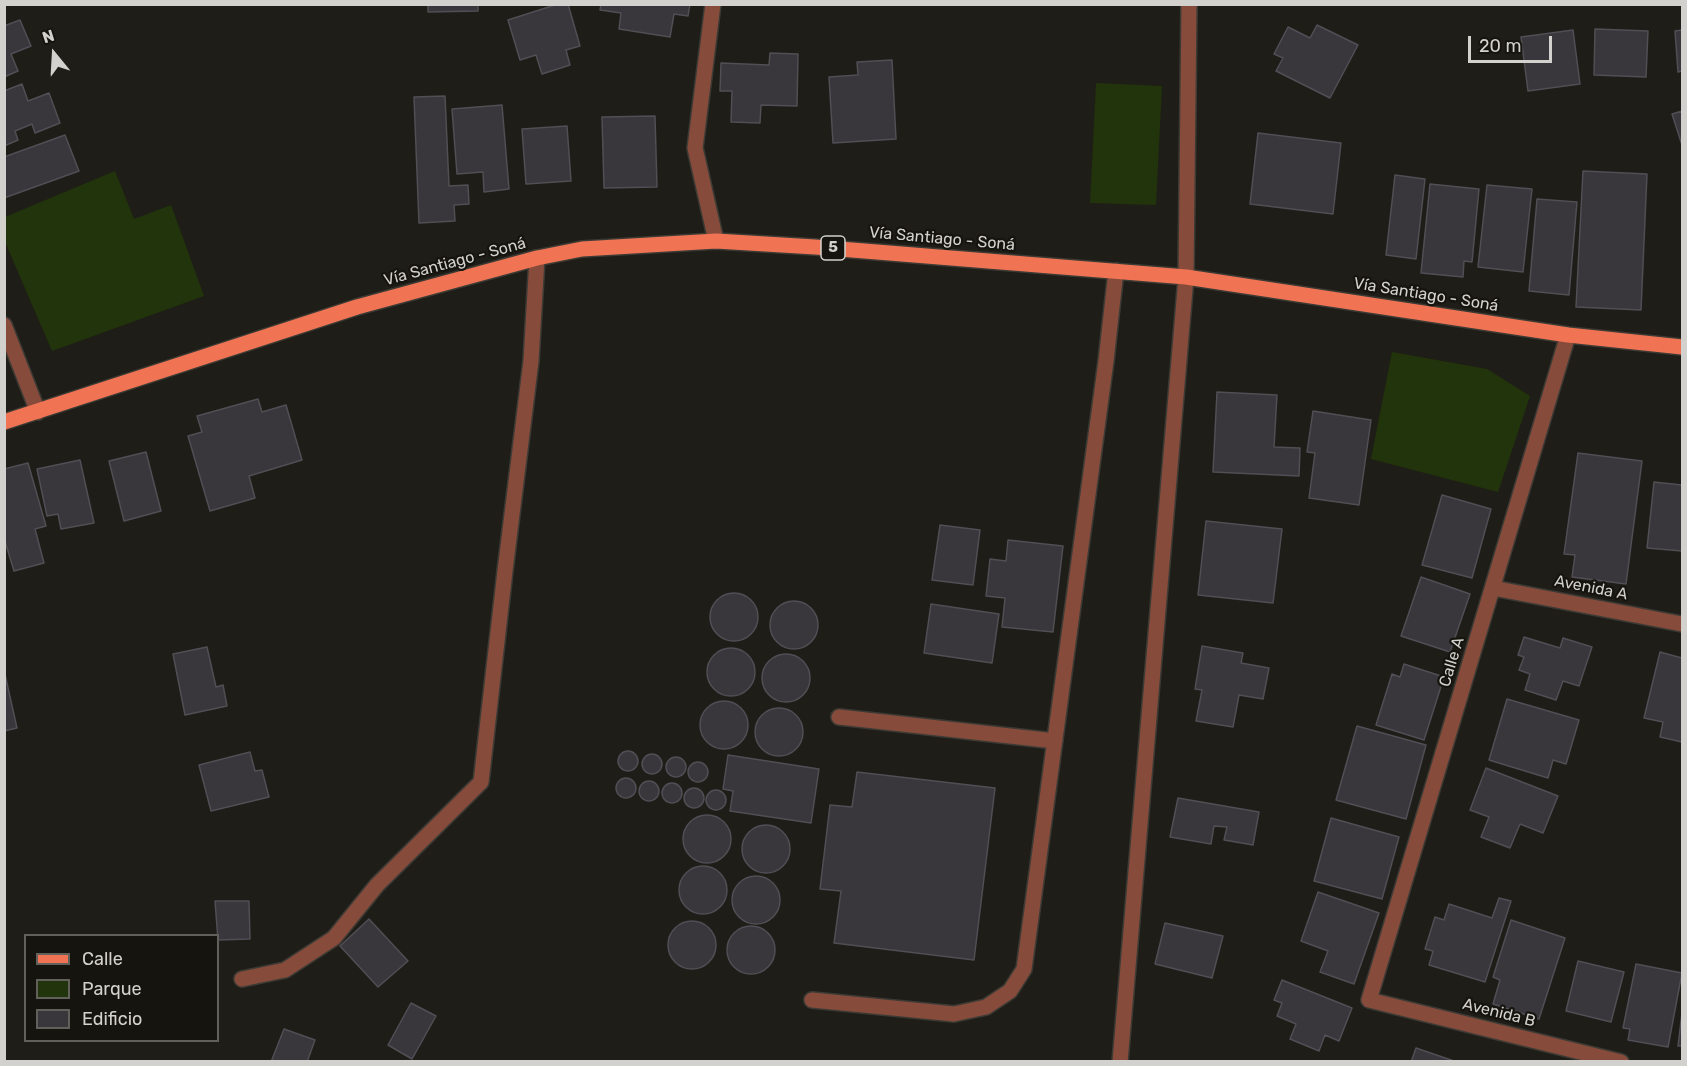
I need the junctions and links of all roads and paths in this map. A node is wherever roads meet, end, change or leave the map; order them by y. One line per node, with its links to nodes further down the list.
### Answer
1 (713, 4): 3 (street)
2 (1189, 4): 6 (street)
3 (716, 242): 4 (main road, Vía Santiago - Soná / 5); 5 (main road, Vía Santiago - Soná / 5)
4 (537, 258): 10 (main road, Vía Santiago - Soná / 5); 16 (street)
5 (1116, 271): 6 (main road, Vía Santiago - Soná / 5); 15 (street)
6 (1186, 277): 8 (main road, Vía Santiago - Soná / 5); 19 (street)
7 (4, 326): 10 (street)
8 (1568, 335): 9 (main road, Vía Santiago - Soná / 5); 12 (street, Calle A)
9 (1683, 347)
10 (38, 412): 11 (main road, Vía Santiago - Soná / 5)
11 (4, 422)
12 (1493, 588): 13 (street, Avenida A); 18 (street, Calle A)
13 (1683, 624)
14 (838, 717): 15 (street)
15 (1055, 741): 17 (street)
16 (242, 979)
17 (812, 1000)
18 (1369, 1000): 20 (street, Avenida B)
19 (1120, 1062)
20 (1621, 1062)

